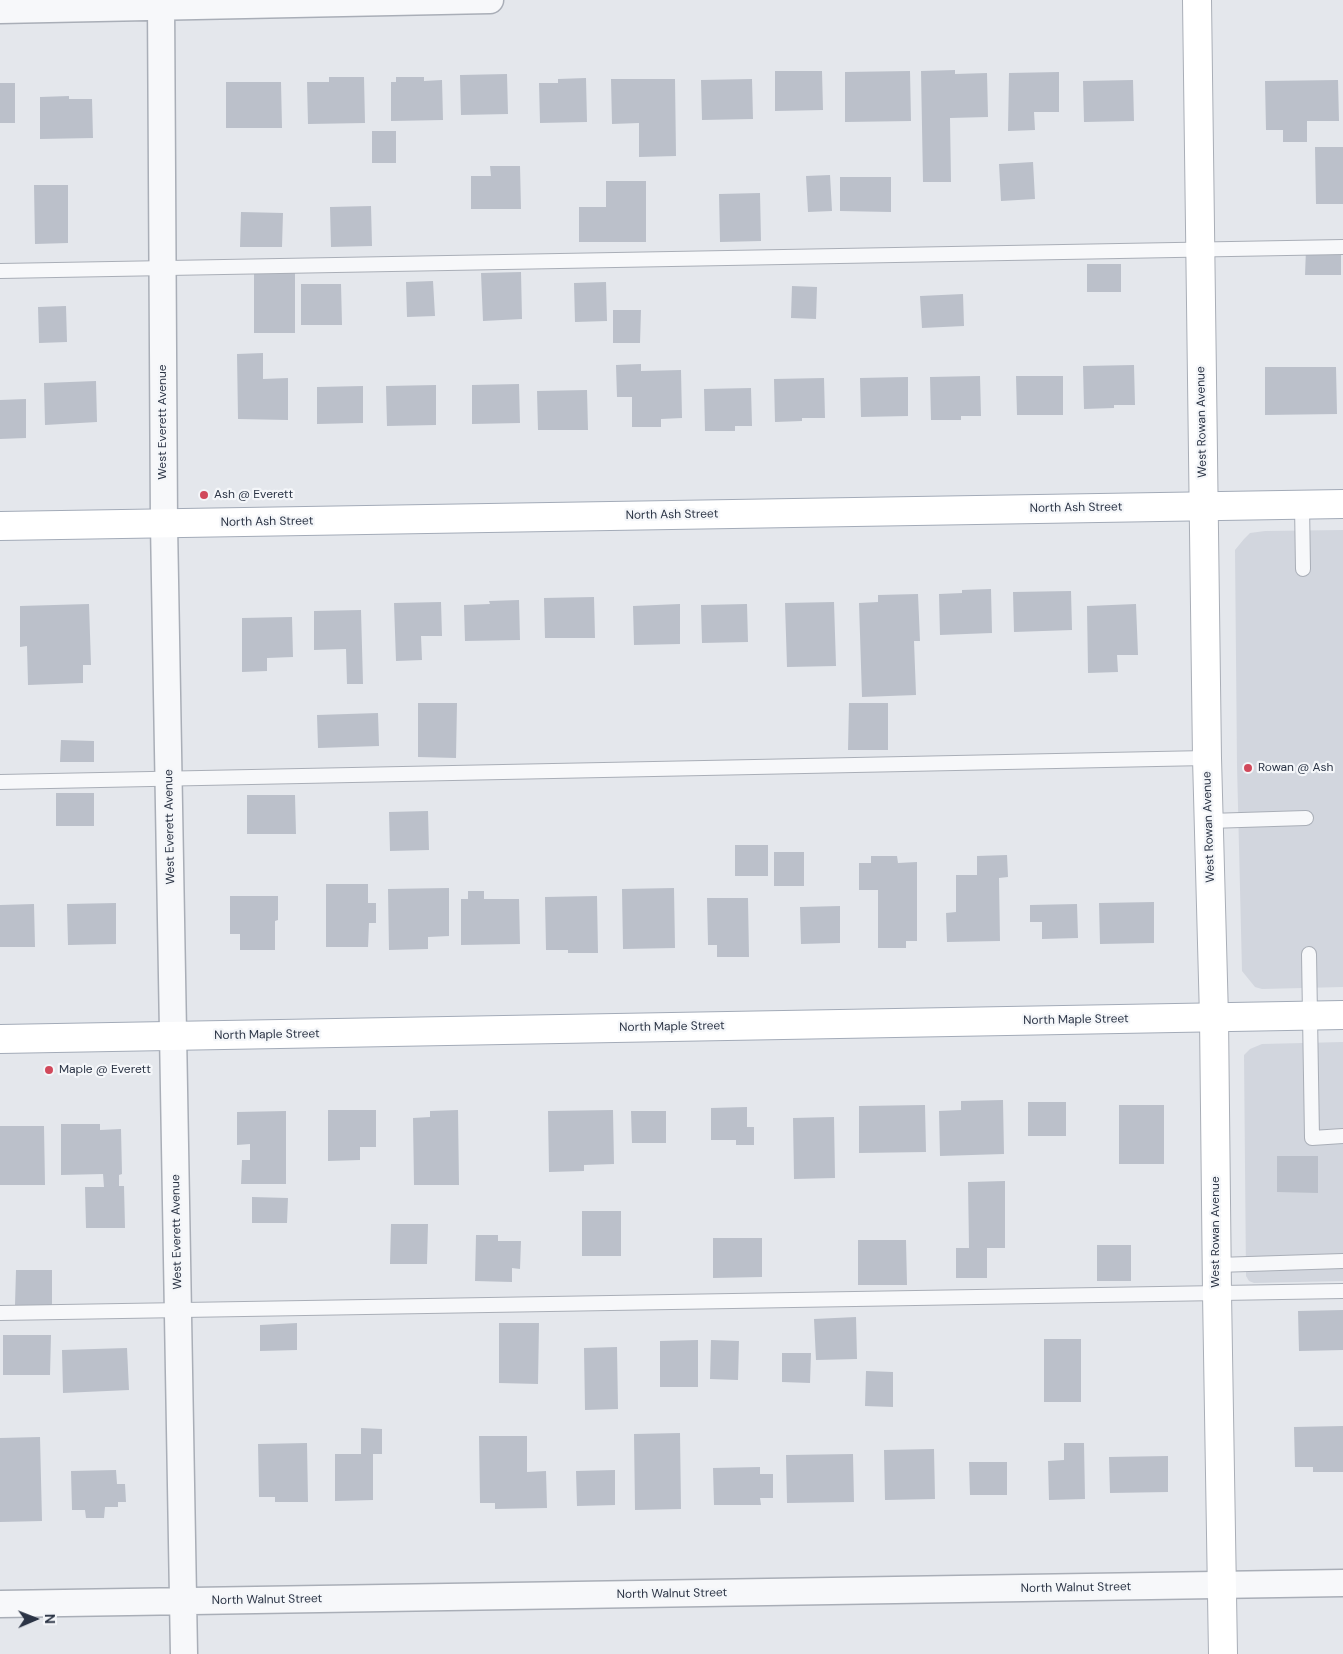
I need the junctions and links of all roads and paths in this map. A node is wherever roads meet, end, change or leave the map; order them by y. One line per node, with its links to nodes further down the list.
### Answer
1 (490, 0): 3 (street)
2 (1197, 0): 6 (main road, West Rowan Avenue)
3 (161, 4): 4 (street); 7 (street, West Everett Avenue)
4 (0, 10)
5 (1343, 247): 6 (lane)
6 (1200, 250): 7 (lane); 11 (main road, West Rowan Avenue)
7 (162, 268): 8 (lane); 12 (street, West Everett Avenue)
8 (0, 271)
9 (1343, 504): 10 (main road, North Ash Street)
10 (1302, 505): 11 (main road, North Ash Street); 14 (lane)
11 (1203, 506): 12 (main road, North Ash Street); 15 (main road, West Rowan Avenue)
12 (164, 524): 13 (main road, North Ash Street); 16 (street, West Everett Avenue)
13 (0, 526)
14 (1303, 569)
15 (1207, 758): 16 (lane); 19 (main road, West Rowan Avenue)
16 (168, 779): 17 (lane); 24 (street, West Everett Avenue)
17 (0, 782)
18 (1306, 818): 19 (lane)
19 (1209, 821): 23 (main road, West Rowan Avenue)
20 (1309, 954): 22 (lane)
21 (1343, 1015): 22 (main road, North Maple Street)
22 (1310, 1016): 23 (main road, North Maple Street); 26 (lane)
23 (1214, 1017): 24 (main road, North Maple Street); 28 (main road, West Rowan Avenue)
24 (174, 1037): 25 (main road, North Maple Street); 31 (street, West Everett Avenue)
25 (0, 1039)
26 (1343, 1136)
27 (1343, 1261): 28 (lane)
28 (1217, 1265): 30 (main road, West Rowan Avenue)
29 (1343, 1291): 30 (lane)
30 (1217, 1293): 31 (lane); 34 (main road, West Rowan Avenue)
31 (178, 1309): 32 (lane); 35 (street, West Everett Avenue)
32 (0, 1313)
33 (1343, 1582): 34 (street, North Walnut Street)
34 (1222, 1586): 35 (street, North Walnut Street); 38 (main road, West Rowan Avenue)
35 (184, 1601): 36 (street, North Walnut Street); 37 (street, West Everett Avenue)
36 (0, 1604)
37 (184, 1654)
38 (1224, 1654)

